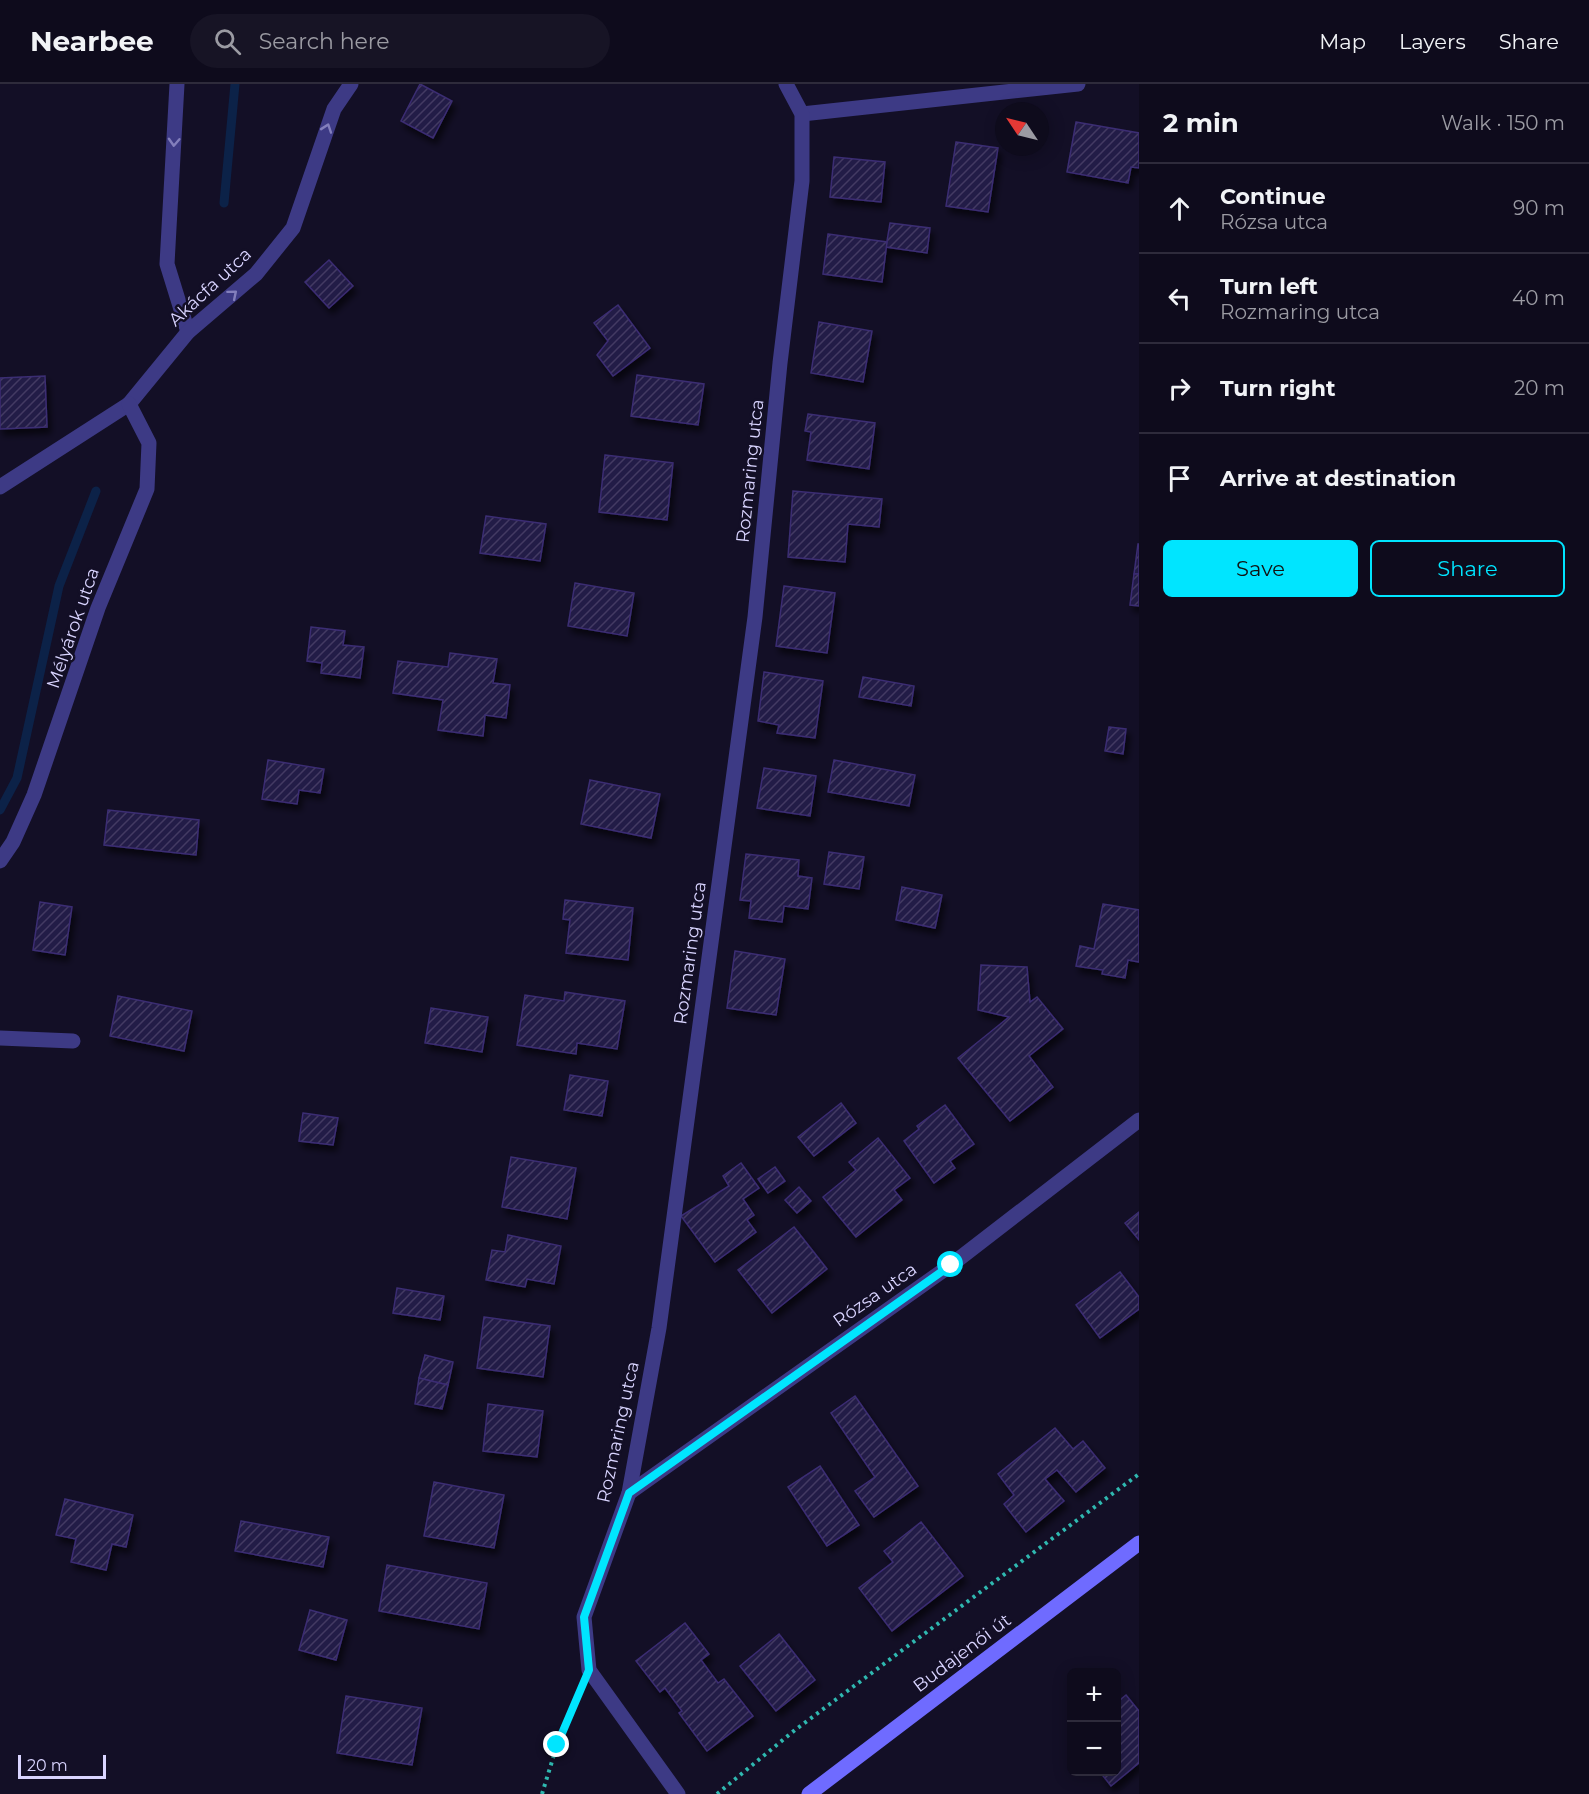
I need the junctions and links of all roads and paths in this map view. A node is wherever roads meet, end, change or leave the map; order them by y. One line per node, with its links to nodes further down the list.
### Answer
1 (177, 84): 6 (street, one-way to 6)
2 (351, 84): 6 (street, Akácfa utca, one-way to 2)
3 (786, 84): 5 (street, Rozmaring utca)
4 (1078, 84): 5 (street)
5 (802, 114): 14 (street, Rozmaring utca)
6 (188, 332): 7 (street, Akácfa utca)
7 (129, 404): 8 (street, Akácfa utca); 9 (street, Mélyárok utca)
8 (0, 487)
9 (0, 861)
10 (0, 1038): 11 (street)
11 (73, 1041)
12 (1139, 1120): 14 (street, Rózsa utca)
13 (1139, 1474): 19 (path)
14 (629, 1493): 16 (street, Rozmaring utca)
15 (1139, 1543): 20 (main road, Budajenői út)
16 (589, 1670): 17 (path); 18 (street)
17 (542, 1794)
18 (678, 1794)
19 (717, 1794)
20 (809, 1794)

